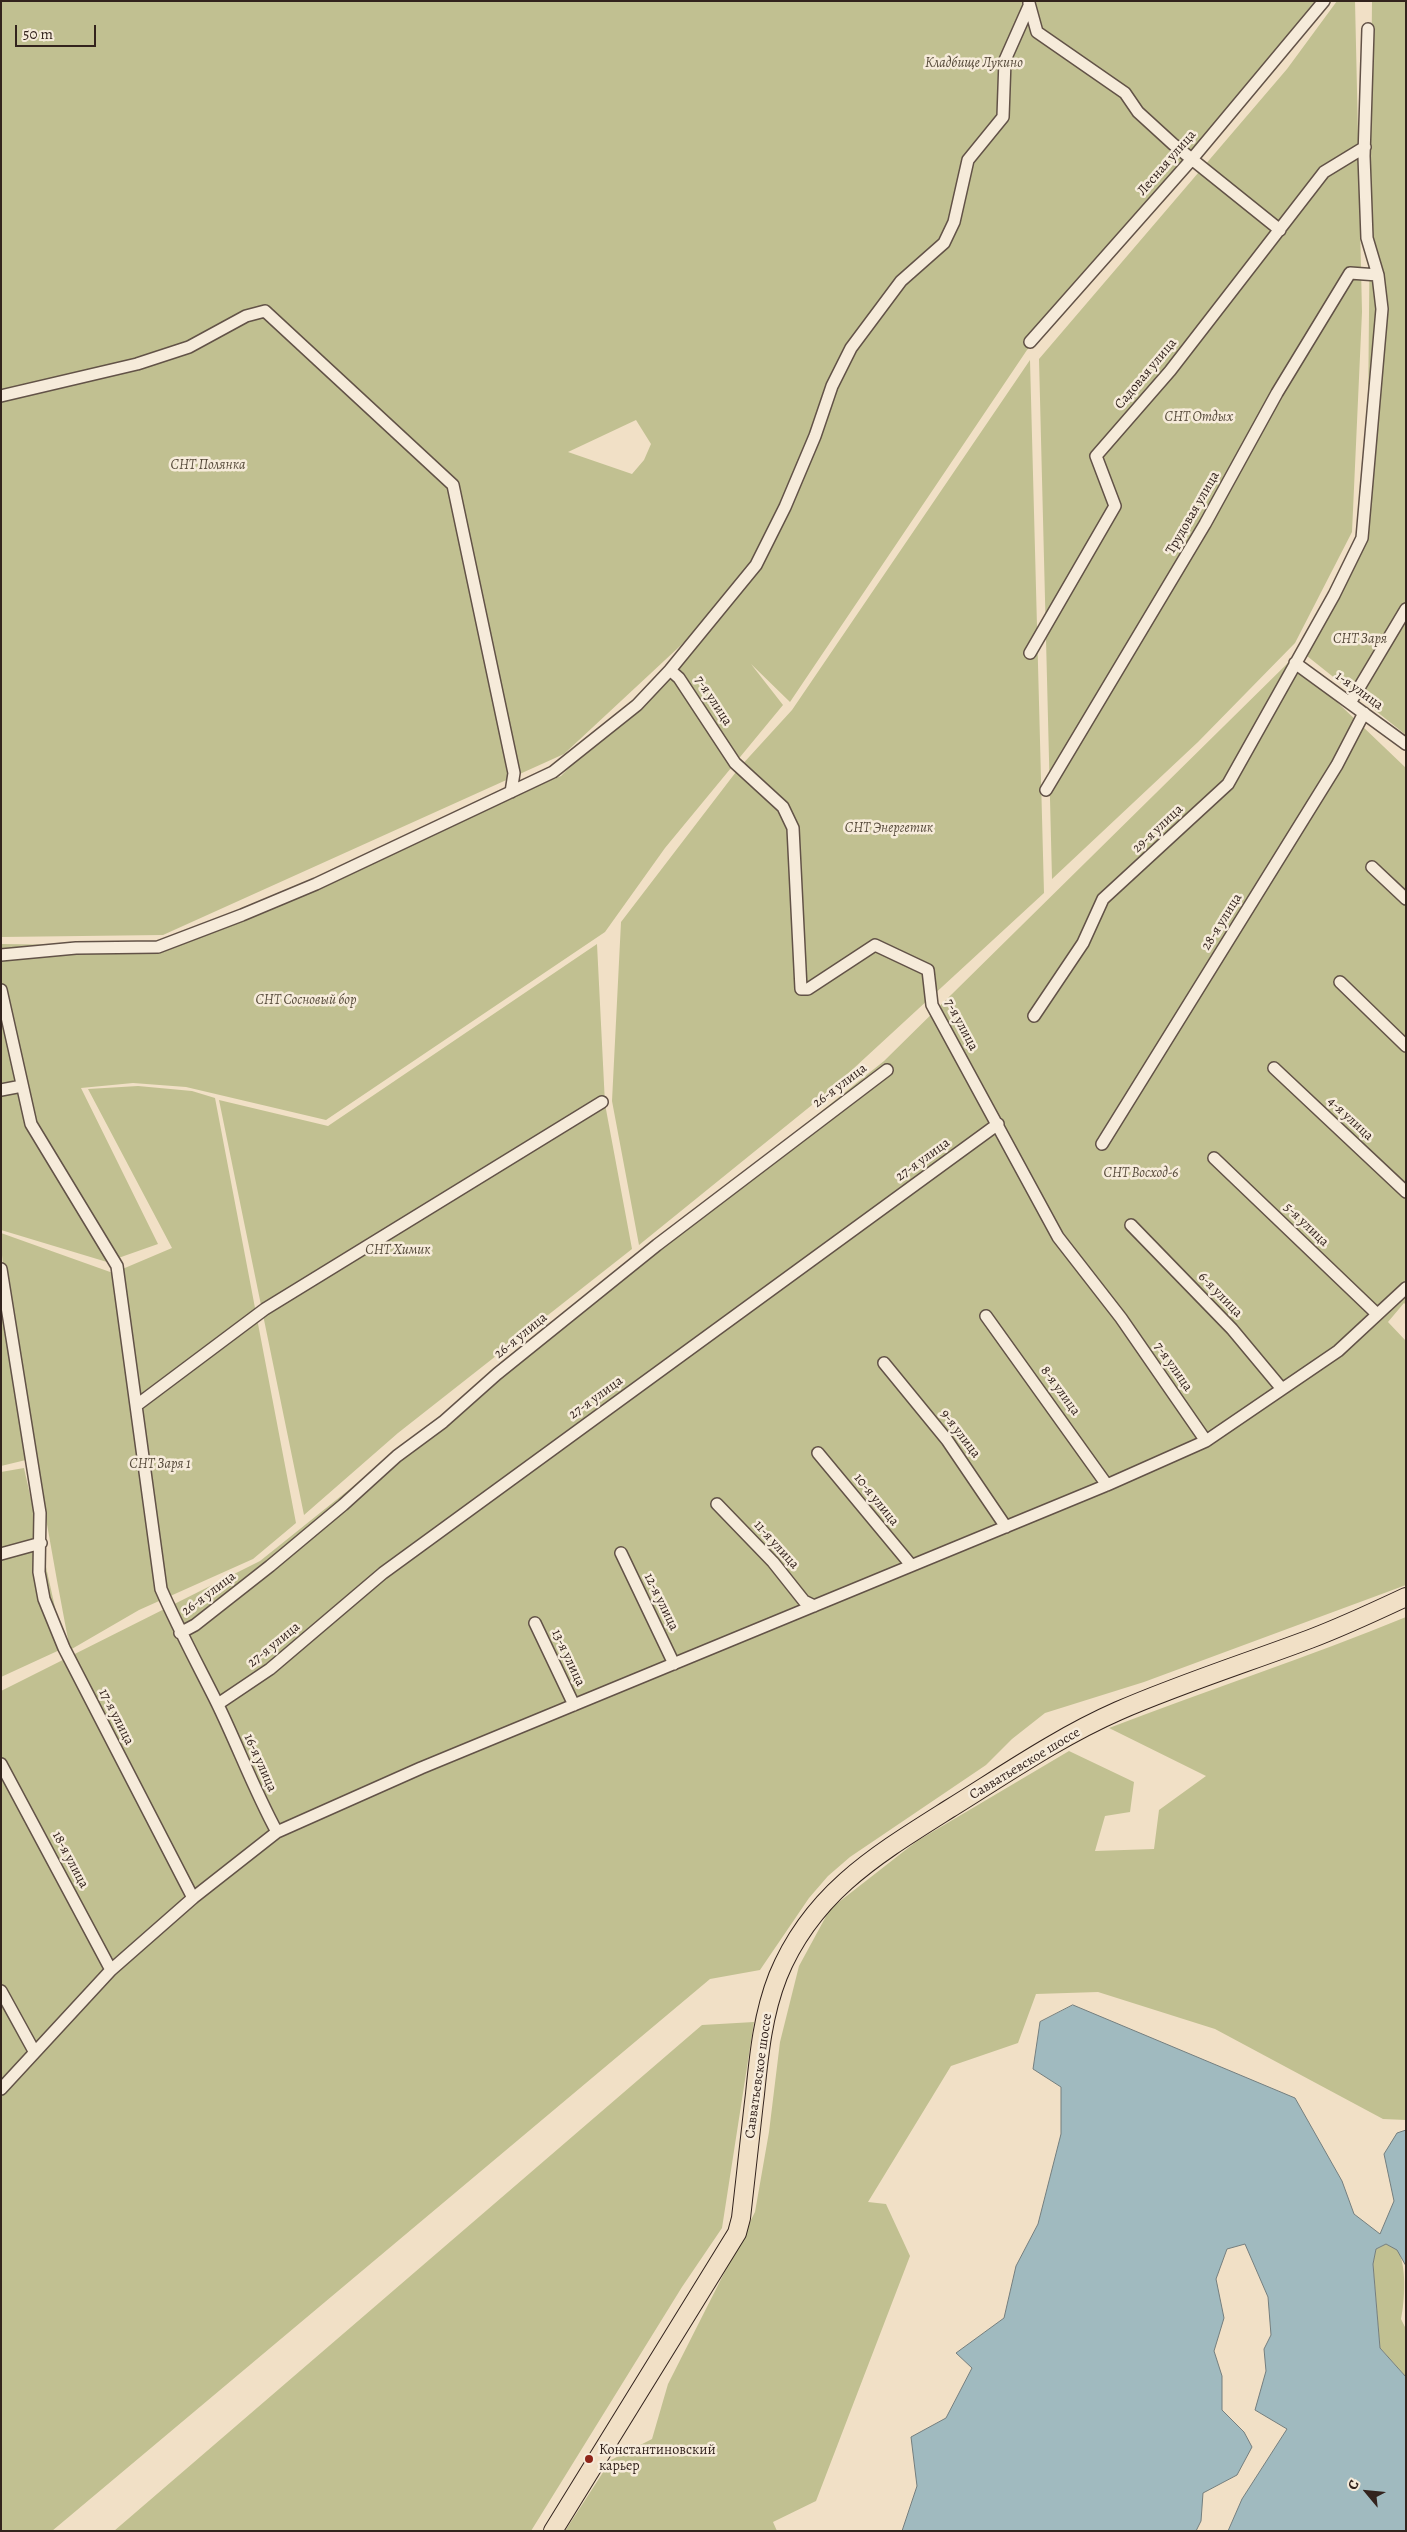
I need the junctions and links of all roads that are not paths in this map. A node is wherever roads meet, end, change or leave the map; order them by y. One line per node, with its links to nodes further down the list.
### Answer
1 (1324, 1): 5 (street, Лесная улица)
2 (1029, 4): 5 (street); 13 (street)
3 (1368, 29): 4 (street, 29-я улица)
4 (1364, 147): 6 (street, Садовая улица); 7 (street, 29-я улица)
5 (1192, 159): 6 (street); 8 (street, Лесная улица)
6 (1280, 230): 11 (street, Садовая улица)
7 (1378, 275): 12 (street, 29-я улица); 17 (street, Трудовая улица)
8 (1030, 342)
9 (1, 396): 18 (street)
10 (1406, 609): 14 (street)
11 (1030, 653)
12 (1296, 661): 14 (street, 1-я улица); 24 (street, 29-я улица)
13 (670, 670): 18 (street); 31 (street, 7-я улица)
14 (1350, 703): 15 (street, 1-я улица)
15 (1364, 713): 16 (street, 1-я улица); 32 (street, 28-я улица)
16 (1406, 744)
17 (1046, 790)
18 (511, 792): 21 (street)
19 (1372, 867): 20 (street)
20 (1406, 899)
21 (1, 955)
22 (1340, 982): 25 (street)
23 (1, 990): 28 (street, 16-я улица)
24 (1034, 1016)
25 (1406, 1046)
26 (1274, 1068): 34 (street, 4-я улица)
27 (887, 1070): 55 (street, 26-я улица)
28 (22, 1086): 29 (street); 42 (street, 16-я улица)
29 (1, 1090)
30 (602, 1102): 42 (street)
31 (998, 1124): 43 (street, 7-я улица); 57 (street, 27-я улица)
32 (1102, 1144)
33 (1214, 1158): 38 (street, 5-я улица)
34 (1406, 1192)
35 (1131, 1225): 41 (street, 6-я улица)
36 (1, 1269): 48 (street, 17-я улица)
37 (1406, 1288): 38 (street)
38 (1377, 1314): 41 (street)
39 (986, 1316): 45 (street, 8-я улица)
40 (884, 1363): 47 (street, 9-я улица)
41 (1282, 1389): 43 (street)
42 (137, 1405): 55 (street, 16-я улица)
43 (1206, 1441): 45 (street)
44 (818, 1453): 51 (street, 10-я улица)
45 (1108, 1485): 47 (street)
46 (717, 1504): 53 (street, 11-я улица)
47 (1006, 1526): 51 (street)
48 (40, 1543): 50 (street); 61 (street, 17-я улица)
49 (621, 1553): 56 (street, 12-я улица)
50 (1, 1554)
51 (911, 1566): 53 (street)
52 (1406, 1598): 66 (main road, Савватьевское шоссе)
53 (814, 1606): 56 (street)
54 (535, 1623): 58 (street, 13-я улица)
55 (180, 1632): 57 (street, 16-я улица)
56 (674, 1664): 58 (street)
57 (218, 1704): 60 (street, 16-я улица)
58 (574, 1705): 60 (street)
59 (1, 1764): 62 (street, 18-я улица)
60 (278, 1832): 61 (street)
61 (193, 1898): 62 (street)
62 (111, 1970): 64 (street)
63 (1, 1991): 64 (street)
64 (34, 2050): 65 (street)
65 (1, 2089)
66 (553, 2531)

